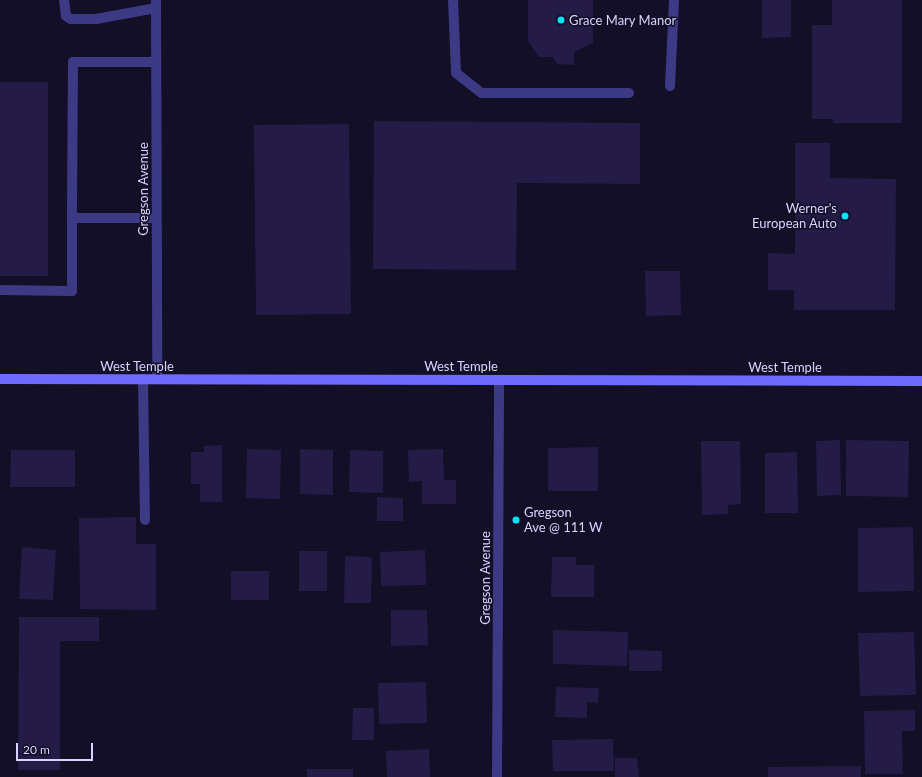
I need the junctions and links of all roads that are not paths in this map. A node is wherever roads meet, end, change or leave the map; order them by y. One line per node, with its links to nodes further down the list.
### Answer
1 (64, 0): 4 (street)
2 (453, 0): 7 (street)
3 (674, 0): 6 (street)
4 (156, 4): 5 (street, Gregson Avenue)
5 (156, 62): 8 (street); 9 (street, Gregson Avenue)
6 (670, 86)
7 (629, 93)
8 (72, 218): 9 (street); 10 (street)
9 (156, 218): 13 (street, Gregson Avenue)
10 (0, 290)
11 (0, 379): 12 (street, West Temple)
12 (143, 379): 13 (street, West Temple); 16 (street)
13 (157, 379): 14 (street, West Temple)
14 (499, 380): 15 (street, West Temple); 17 (street, Gregson Avenue)
15 (922, 380)
16 (144, 520)
17 (497, 777)

